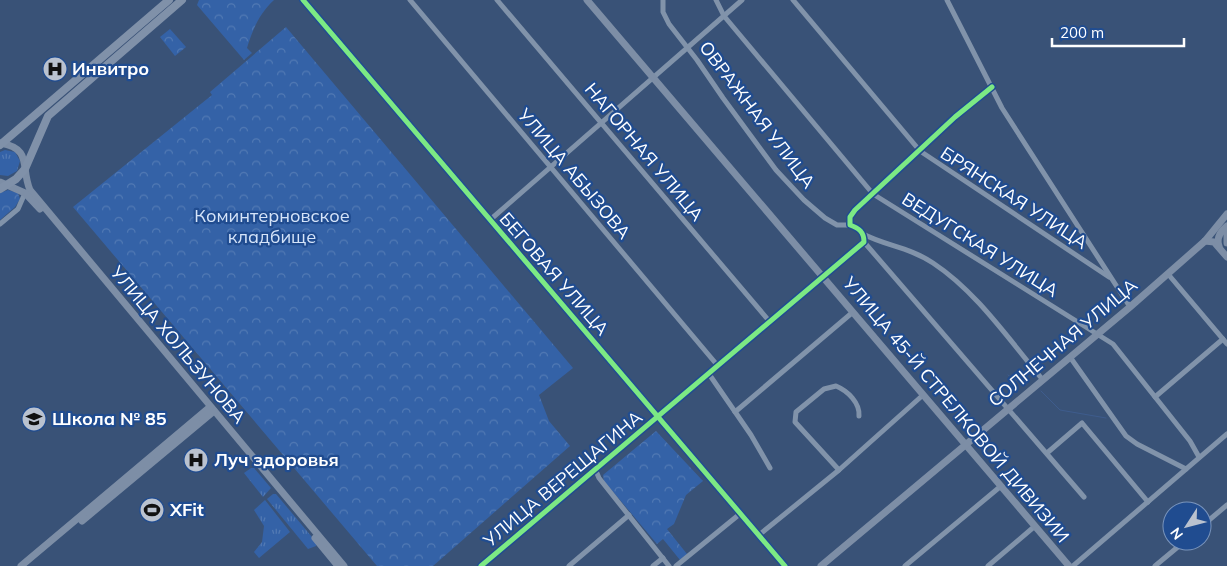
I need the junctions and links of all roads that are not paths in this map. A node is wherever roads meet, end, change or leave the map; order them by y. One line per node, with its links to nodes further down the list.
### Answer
1 (169, 0): 17 (main road)
2 (182, 0): 20 (main road)
3 (303, 0): 26 (main road, БЕГОВАЯ УЛИЦА)
4 (410, 0): 19 (street, УЛИЦА АБЫЗОВА)
5 (496, 0): 16 (street, НАГОРНАЯ УЛИЦА)
6 (587, 0): 14 (main road, УЛИЦА 45-Й СТРЕЛКОВОЙ ДИВИЗИИ)
7 (663, 0): 13 (street, ОВРАЖНАЯ УЛИЦА)
8 (716, 0): 12 (street, ВЕДУГСКАЯ УЛИЦА)
9 (742, 0): 12 (street)
10 (793, 0): 18 (street, БРЯНСКАЯ УЛИЦА)
11 (947, 0): 15 (street)
12 (724, 16): 13 (street); 24 (street, ВЕДУГСКАЯ УЛИЦА)
13 (687, 47): 14 (street); 28 (street, ОВРАЖНАЯ УЛИЦА)
14 (653, 78): 16 (street); 37 (main road, УЛИЦА 45-Й СТРЕЛКОВОЙ ДИВИЗИИ)
15 (992, 87): 18 (street); 38 (street)
16 (603, 124): 19 (street); 41 (street, НАГОРНАЯ УЛИЦА)
17 (1, 144): 20 (main road, УЛИЦА ХОЛЬЗУНОВА)
18 (920, 151): 24 (street); 38 (street, БРЯНСКАЯ УЛИЦА)
19 (551, 168): 26 (street); 45 (street, УЛИЦА АБЫЗОВА)
20 (25, 169): 21 (main road); 51 (main road, УЛИЦА ХОЛЬЗУНОВА)
21 (4, 183): 22 (main road); 23 (main road, УЛИЦА ХОЛЬЗУНОВА)
22 (0, 189)
23 (25, 194): 27 (street); 51 (main road, УЛИЦА ХОЛЬЗУНОВА)
24 (873, 194): 28 (street); 42 (street, ВЕДУГСКАЯ УЛИЦА)
25 (1227, 214): 31 (main road, СОЛНЕЧНАЯ УЛИЦА)
26 (490, 220): 54 (main road, БЕГОВАЯ УЛИЦА)
27 (0, 224)
28 (850, 225): 30 (street, ОВРАЖНАЯ УЛИЦА)
29 (1227, 227): 33 (main road); 34 (main road)
30 (863, 234): 32 (street); 47 (street, ОВРАЖНАЯ УЛИЦА)
31 (1205, 241): 34 (main road); 36 (main road, СОЛНЕЧНАЯ УЛИЦА)
32 (864, 242): 37 (street, УЛИЦА ВЕРЕЩАГИНА); 50 (street)
33 (1227, 243)
34 (1220, 249): 35 (main road)
35 (1227, 257)
36 (1168, 274): 39 (main road, СОЛНЕЧНАЯ УЛИЦА); 43 (street)
37 (823, 276): 40 (main road, УЛИЦА 45-Й СТРЕЛКОВОЙ ДИВИЗИИ); 41 (street, УЛИЦА ВЕРЕЩАГИНА)
38 (1110, 278): 39 (street)
39 (1130, 307): 42 (main road, СОЛНЕЧНАЯ УЛИЦА)
40 (853, 312): 48 (main road, УЛИЦА 45-Й СТРЕЛКОВОЙ ДИВИЗИИ); 52 (street)
41 (770, 322): 45 (street, УЛИЦА ВЕРЕЩАГИНА)
42 (1097, 335): 44 (main road, СОЛНЕЧНАЯ УЛИЦА); 49 (street, ВЕДУГСКАЯ УЛИЦА)
43 (1225, 341): 49 (street)
44 (1070, 357): 47 (main road, СОЛНЕЧНАЯ УЛИЦА); 60 (street)
45 (718, 366): 46 (street, УЛИЦА ВЕРЕЩАГИНА)
46 (708, 374): 52 (street); 54 (street, УЛИЦА ВЕРЕЩАГИНА)
47 (1043, 380): 50 (main road, СОЛНЕЧНАЯ УЛИЦА)
48 (923, 395): 56 (main road, УЛИЦА 45-Й СТРЕЛКОВОЙ ДИВИЗИИ); 62 (street)
49 (1155, 397): 58 (street, ВЕДУГСКАЯ УЛИЦА)
50 (1009, 409): 56 (main road, СОЛНЕЧНАЯ УЛИЦА); 57 (street)
51 (210, 410): 74 (main road); 75 (main road); 76 (main road, УЛИЦА ХОЛЬЗУНОВА); 77 (main road, УЛИЦА ХОЛЬЗУНОВА)
52 (734, 412): 59 (street)
53 (859, 416): 62 (street)
54 (659, 417): 61 (street, УЛИЦА ВЕРЕЩАГИНА); 67 (main road, БЕГОВАЯ УЛИЦА)
55 (1227, 434): 58 (street)
56 (966, 444): 63 (main road, УЛИЦА 45-Й СТРЕЛКОВОЙ ДИВИЗИИ); 84 (main road, СОЛНЕЧНАЯ УЛИЦА)
57 (1046, 453): 64 (street); 65 (street)
58 (1199, 457): 60 (street)
59 (770, 468)
60 (1186, 469): 65 (street)
61 (596, 470): 68 (street); 78 (street, УЛИЦА ВЕРЕЩАГИНА)
62 (839, 470): 71 (street)
63 (1001, 486): 70 (main road, УЛИЦА 45-Й СТРЕЛКОВОЙ ДИВИЗИИ); 85 (street)
64 (1084, 497)
65 (1148, 502): 88 (street)
66 (1227, 505): 69 (street)
67 (741, 513): 71 (main road, БЕГОВАЯ УЛИЦА); 82 (street)
68 (629, 515): 73 (street); 79 (street)
69 (1212, 518)
70 (1035, 526): 86 (street); 87 (main road, УЛИЦА 45-Й СТРЕЛКОВОЙ ДИВИЗИИ)
71 (759, 535): 83 (main road, БЕГОВАЯ УЛИЦА)
72 (1173, 551): 89 (street)
73 (663, 558): 80 (street); 81 (street)
74 (21, 566)
75 (28, 566)
76 (338, 566)
77 (344, 566)
78 (481, 566)
79 (569, 566)
80 (653, 566)
81 (669, 566)
82 (676, 566)
83 (785, 566)
84 (821, 566)
85 (906, 566)
86 (988, 566)
87 (1069, 566)
88 (1073, 566)
89 (1155, 566)

